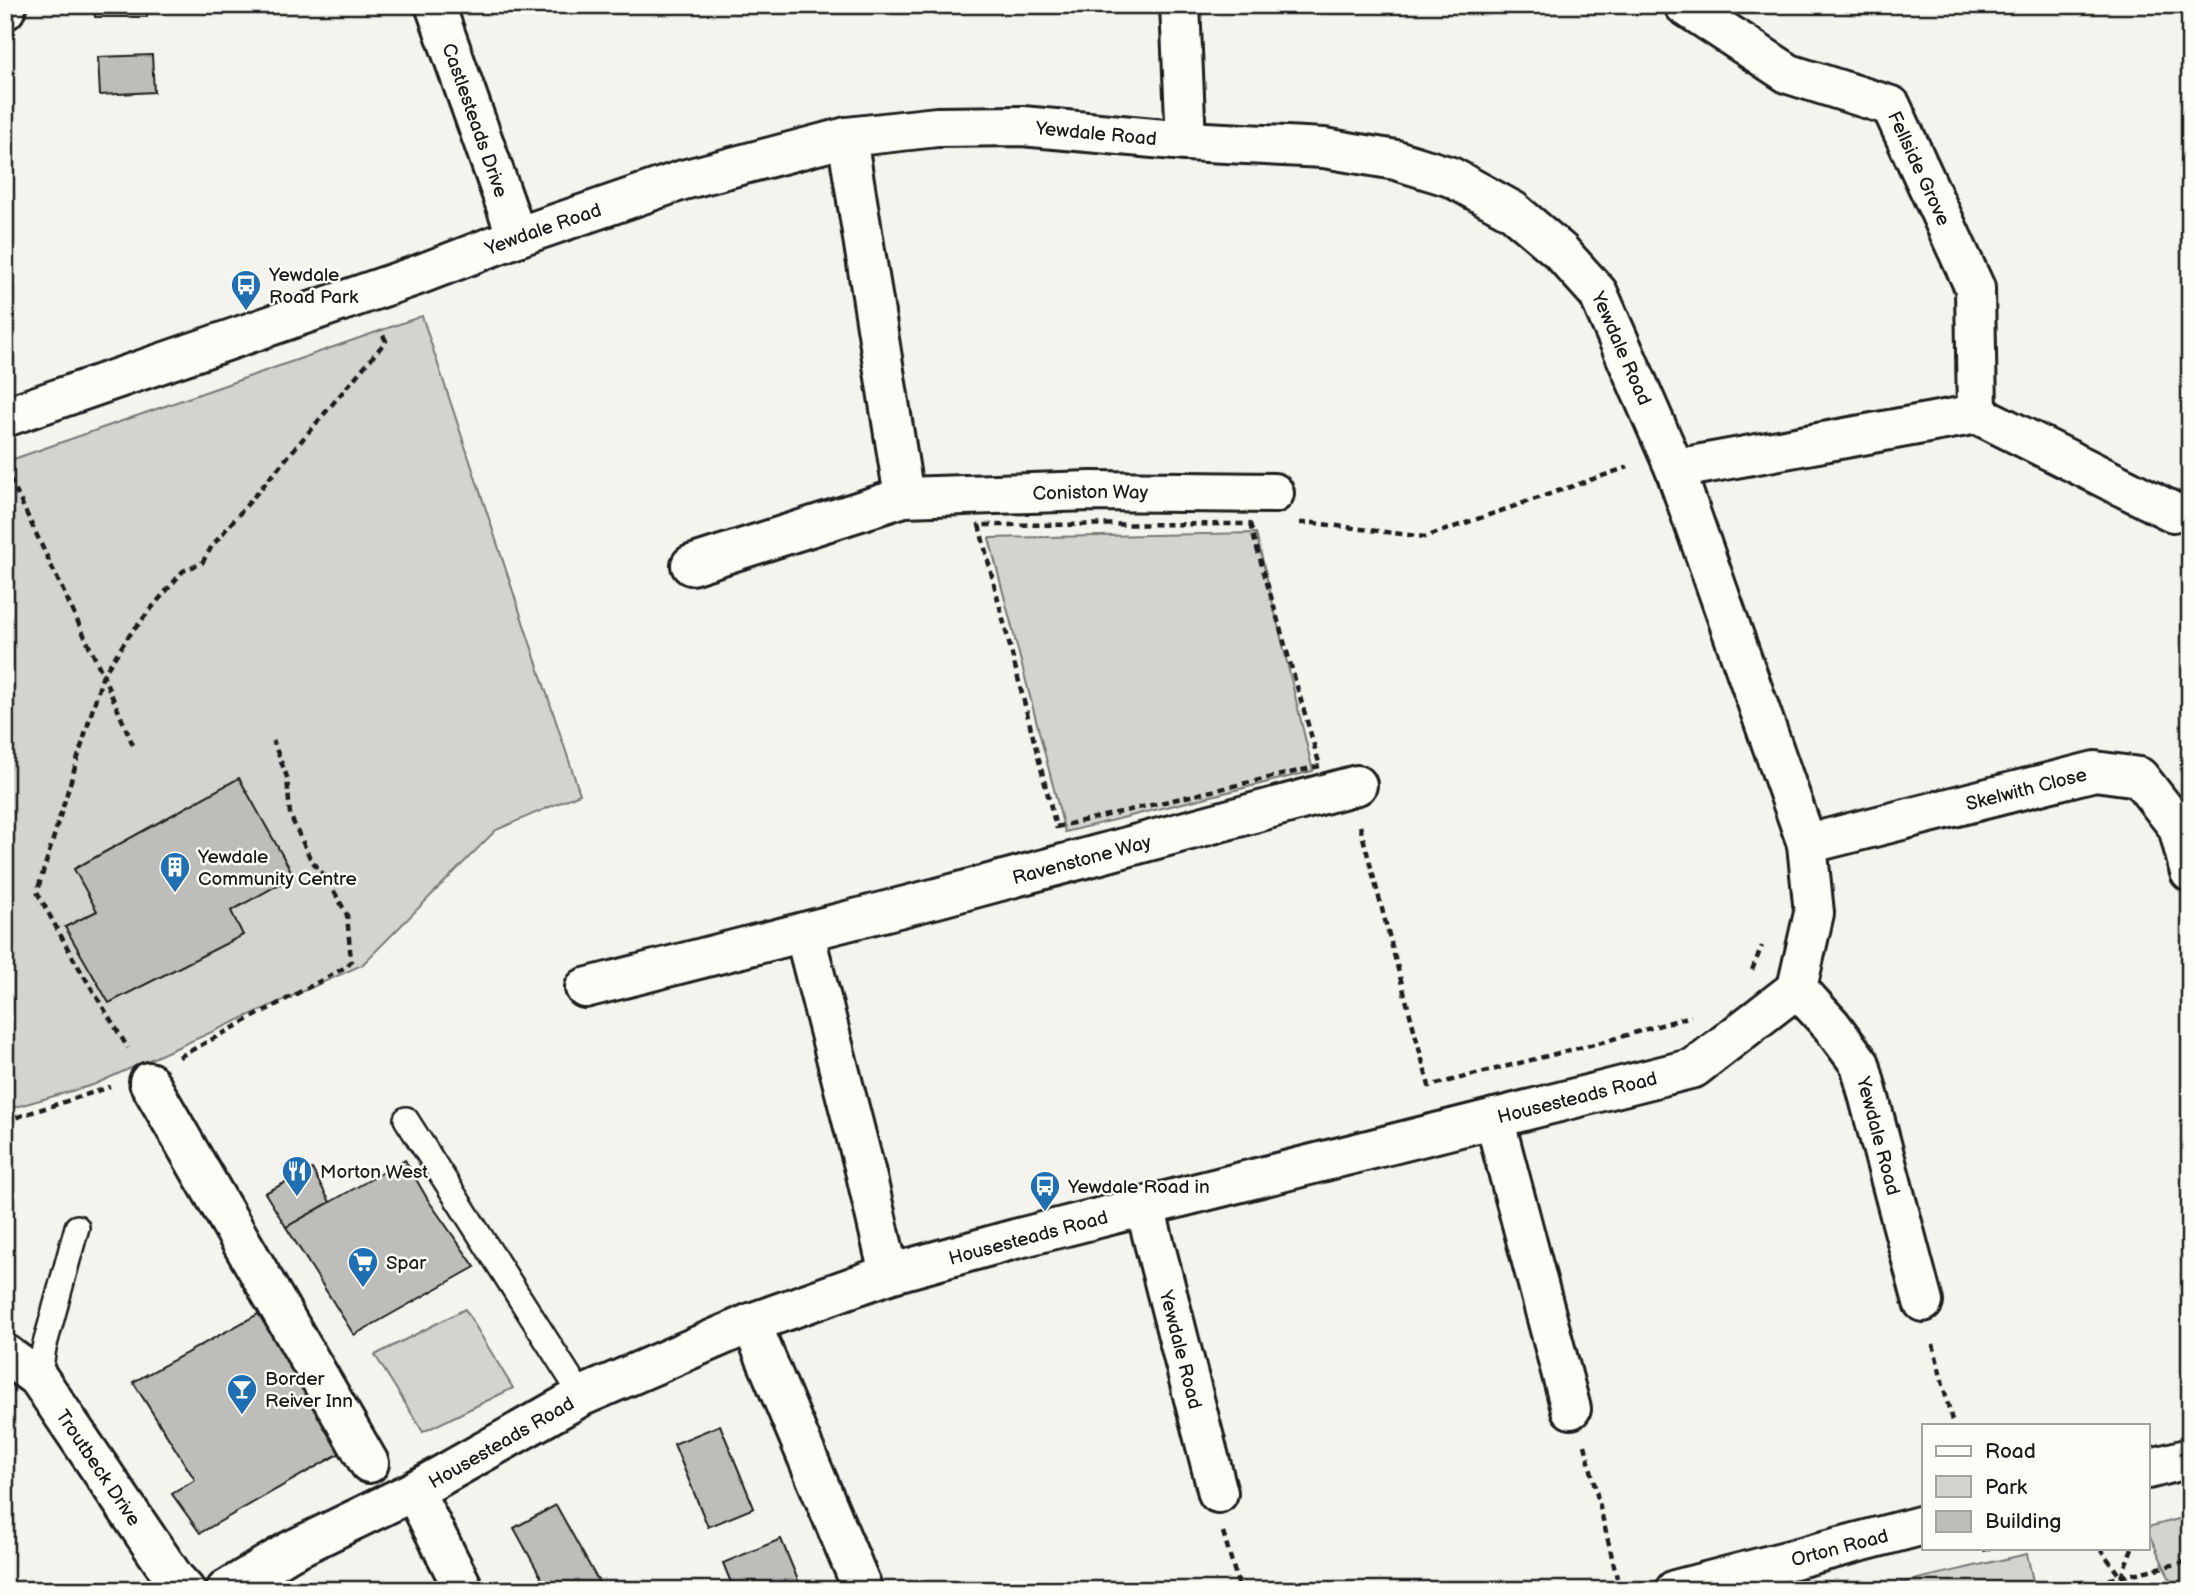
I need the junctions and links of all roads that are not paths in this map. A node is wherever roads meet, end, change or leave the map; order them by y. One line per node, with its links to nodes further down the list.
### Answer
1 (435, 5): 6 (street, Castlesteads Drive)
2 (1180, 5): 5 (street)
3 (1684, 5): 7 (street, Fellside Grove)
4 (847, 136): 5 (street, Yewdale Road); 6 (street, Yewdale Road); 10 (street)
5 (1186, 141): 9 (street, Yewdale Road)
6 (517, 237): 8 (street, Yewdale Road)
7 (1977, 414): 9 (street); 11 (street)
8 (5, 417)
9 (1675, 469): 15 (street, Yewdale Road)
10 (904, 497): 12 (street, Coniston Way); 13 (street, Coniston Way)
11 (2174, 512)
12 (1275, 514)
13 (691, 565)
14 (1358, 802): 17 (street, Ravenstone Way)
15 (1807, 844): 16 (street, Skelwith Close); 19 (street)
16 (2190, 872)
17 (804, 932): 18 (street, Ravenstone Way); 25 (street)
18 (585, 988)
19 (1797, 988): 21 (street, Housesteads Road); 26 (street, Yewdale Road)
20 (147, 1079): 33 (street)
21 (1494, 1118): 23 (street, Housesteads Road); 31 (street)
22 (406, 1119): 30 (lane)
23 (1145, 1207): 25 (street, Housesteads Road); 36 (street, Yewdale Road)
24 (77, 1227): 29 (lane)
25 (889, 1274): 27 (street, Housesteads Road)
26 (1923, 1302)
27 (751, 1323): 30 (street, Housesteads Road); 38 (street)
28 (5, 1354): 29 (street, Troutbeck Drive)
29 (39, 1379): 39 (street, Troutbeck Drive)
30 (582, 1396): 35 (street, Housesteads Road)
31 (1577, 1421)
32 (2190, 1458): 34 (street)
33 (369, 1463)
34 (2150, 1468)
35 (414, 1491): 40 (street, Housesteads Road); 41 (street)
36 (1219, 1509)
37 (1922, 1526): 42 (street, Orton Road)
38 (861, 1585)
39 (185, 1590)
40 (226, 1590)
41 (464, 1590)
42 (1675, 1590)

